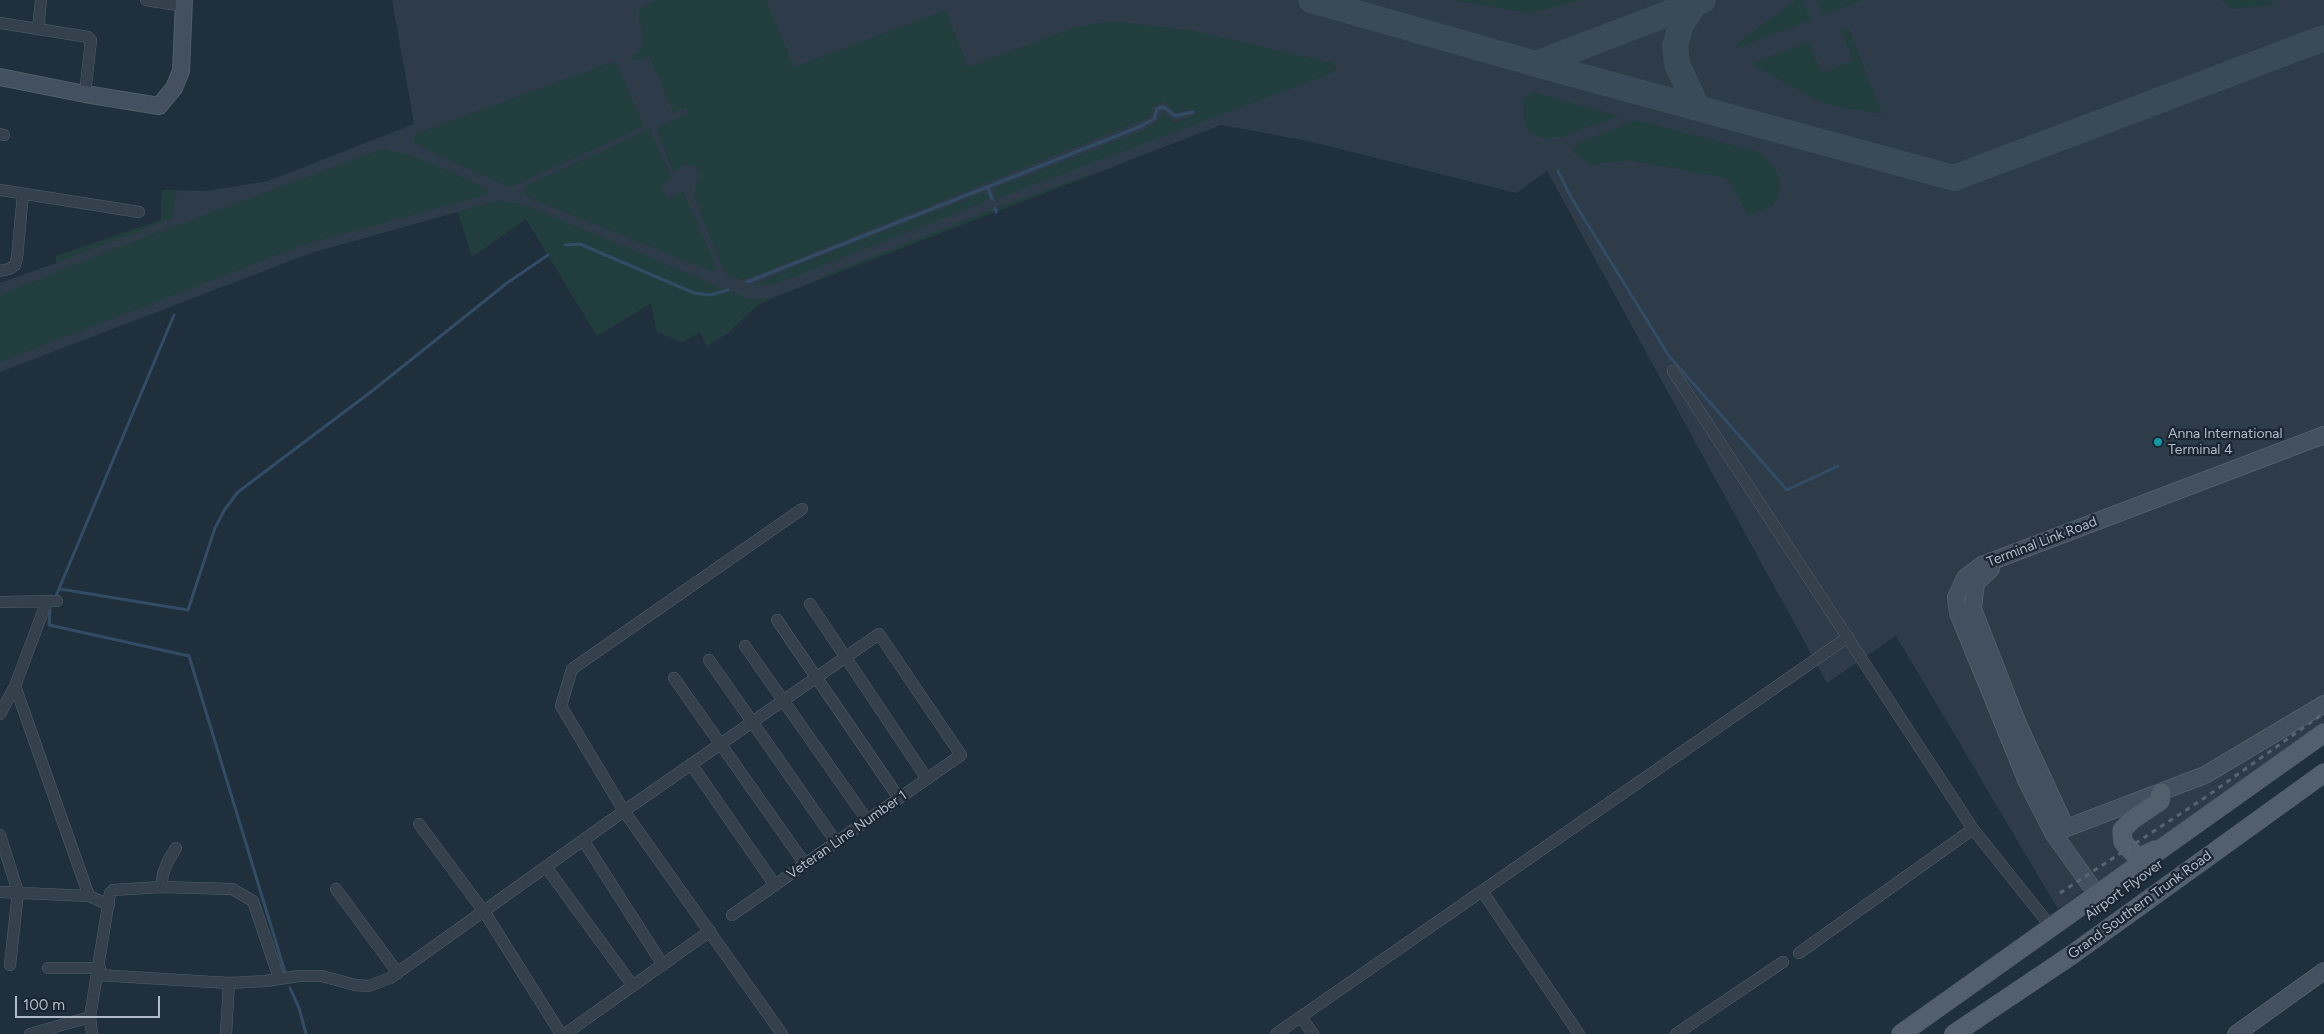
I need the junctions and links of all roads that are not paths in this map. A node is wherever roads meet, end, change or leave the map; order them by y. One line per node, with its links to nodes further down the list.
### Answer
1 (41, 0): 5 (street)
2 (146, 0): 3 (street)
3 (183, 3): 7 (street)
4 (0, 23): 5 (street)
5 (38, 29): 7 (street)
6 (0, 77): 7 (street)
7 (85, 94)
8 (0, 190): 9 (street)
9 (23, 194): 10 (street); 11 (street)
10 (140, 212)
11 (0, 271)
12 (1673, 370): 19 (street)
13 (2324, 435): 43 (street, Terminal Link Road)
14 (2324, 445): 43 (street, Terminal Link Road)
15 (802, 509): 39 (street)
16 (0, 602): 25 (street)
17 (810, 604): 21 (street)
18 (777, 620): 24 (street)
19 (1848, 637): 42 (street); 53 (street)
20 (745, 646): 26 (street)
21 (846, 657): 24 (street); 35 (street); 35 (street, Veteran Line Number 1)
22 (709, 660): 29 (street)
23 (674, 678): 31 (street)
24 (815, 678): 26 (street); 37 (street)
25 (15, 686): 28 (street); 56 (street)
26 (784, 702): 29 (street); 40 (street)
27 (2324, 704): 36 (street)
28 (1, 710)
29 (752, 722): 31 (street); 46 (street)
30 (2324, 733): 38 (main road)
31 (721, 743): 33 (street); 48 (street)
32 (2324, 745): 87 (main road, Airport Flyover)
33 (691, 764): 39 (street); 50 (street)
34 (2324, 773): 88 (main road, Grand Southern Trunk Road)
35 (926, 779): 37 (street, Veteran Line Number 1)
36 (2161, 793): 38 (main road); 43 (street)
37 (899, 798): 40 (street, Veteran Line Number 1)
38 (2218, 810): 57 (main road)
39 (624, 811): 45 (street); 62 (street)
40 (867, 820): 46 (street, Veteran Line Number 1)
41 (419, 824): 59 (street)
42 (1973, 829): 61 (street); 63 (street)
43 (2059, 831): 57 (street, Terminal Link Road)
44 (0, 835): 55 (street)
45 (583, 840): 49 (street); 66 (street)
46 (836, 842): 48 (street, Veteran Line Number 1)
47 (176, 848): 51 (street)
48 (805, 864): 50 (street, Veteran Line Number 1)
49 (546, 867): 59 (street); 73 (street)
50 (775, 885): 60 (street, Veteran Line Number 1)
51 (161, 887): 58 (street); 71 (street)
52 (336, 889): 70 (street)
53 (1482, 891): 75 (street); 84 (street)
54 (0, 892): 55 (street)
55 (18, 892): 56 (street); 65 (street)
56 (90, 896): 58 (street)
57 (2098, 896): 61 (main road)
58 (109, 904): 68 (street)
59 (485, 912): 70 (street); 79 (street)
60 (732, 915)
61 (2052, 928): 86 (main road)
62 (710, 931): 66 (street); 81 (street)
63 (1799, 952)
64 (1783, 962): 85 (street)
65 (10, 965)
66 (663, 965): 73 (street)
67 (48, 968): 68 (street)
68 (99, 971): 72 (street); 74 (street)
69 (2324, 971): 89 (street)
70 (398, 973): 71 (street)
71 (280, 978): 72 (street)
72 (229, 983): 78 (street)
73 (633, 986): 80 (street)
74 (90, 1016): 76 (street); 77 (street)
75 (1301, 1016): 82 (street); 83 (street)
76 (30, 1034)
77 (92, 1034)
78 (226, 1034)
79 (561, 1034)
80 (565, 1034)
81 (782, 1034)
82 (1276, 1034)
83 (1313, 1034)
84 (1578, 1034)
85 (1676, 1034)
86 (1901, 1034)
87 (1924, 1034)
88 (1954, 1034)
89 (2236, 1034)

